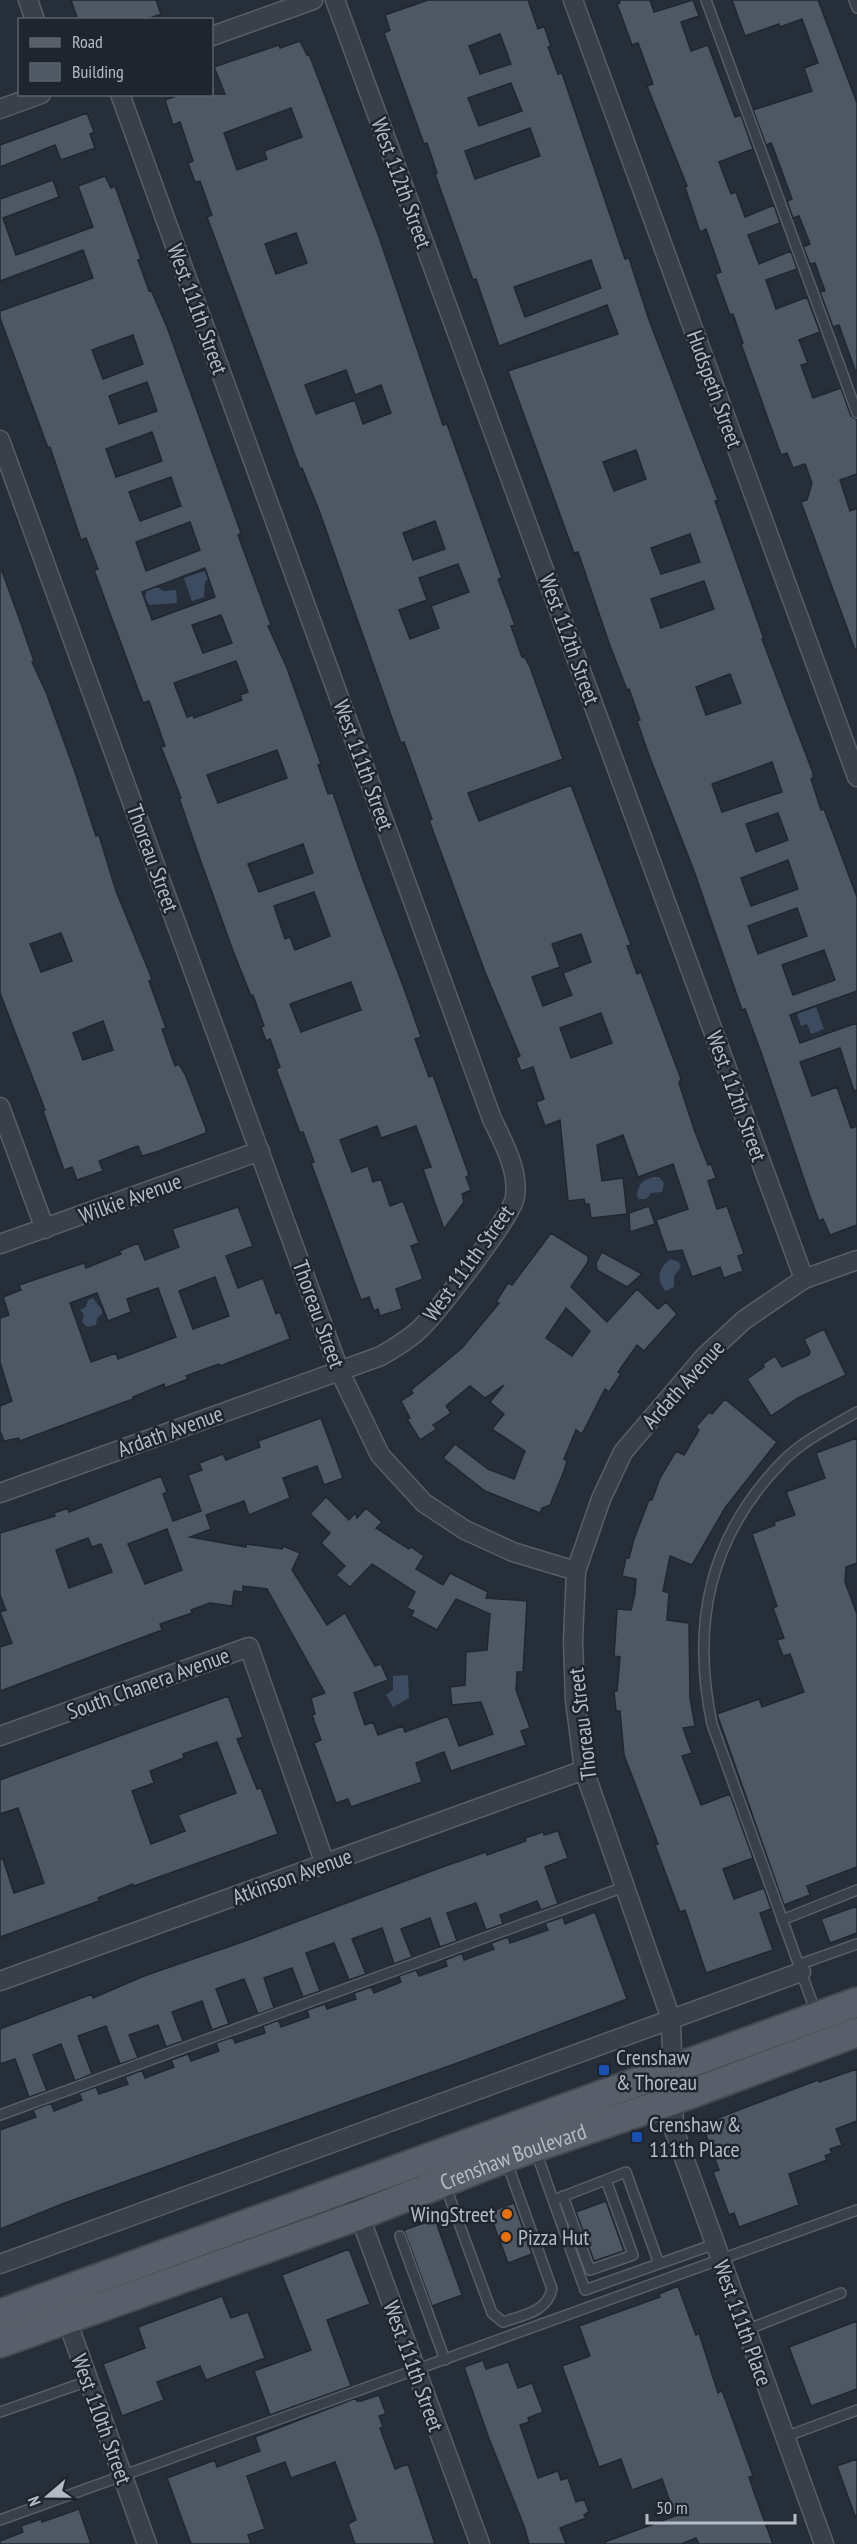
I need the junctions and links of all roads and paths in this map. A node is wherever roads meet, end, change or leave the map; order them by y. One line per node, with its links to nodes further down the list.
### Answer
1 (28, 0): 8 (street)
2 (313, 0): 9 (street)
3 (335, 0): 21 (street, West 112th Street)
4 (573, 0): 15 (street, Hudspeth Street)
5 (706, 0): 13 (lane)
6 (854, 0): 7 (lane)
7 (857, 8)
8 (34, 18)
9 (213, 36)
10 (36, 96): 12 (street)
11 (121, 96): 22 (street, West 111th Street)
12 (0, 110)
13 (857, 413)
14 (0, 440): 17 (street, Thoreau Street)
15 (857, 777)
16 (0, 1107): 18 (street)
17 (260, 1151): 18 (street, Wilkie Avenue); 22 (street, Thoreau Street)
18 (45, 1229): 19 (street, Wilkie Avenue)
19 (0, 1244)
20 (857, 1260): 21 (street, Ardath Avenue)
21 (804, 1278): 25 (street, Ardath Avenue)
22 (339, 1370): 24 (street, Ardath Avenue); 25 (street, Thoreau Street)
23 (857, 1412): 31 (lane)
24 (0, 1493)
25 (576, 1571): 27 (street, Thoreau Street)
26 (0, 1736): 28 (street, South Chanera Avenue)
27 (584, 1770): 28 (street, Atkinson Avenue); 29 (street, Thoreau Street)
28 (325, 1864): 34 (street, Atkinson Avenue)
29 (624, 1887): 37 (street, Thoreau Street); 41 (lane)
30 (857, 1890): 31 (lane)
31 (782, 1920): 33 (lane)
32 (857, 1944): 33 (lane)
33 (799, 1969): 36 (lane); 37 (street)
34 (0, 1980)
35 (857, 2002): 36 (main road, Crenshaw Boulevard)
36 (817, 2016): 39 (main road, Crenshaw Boulevard)
37 (671, 2019): 39 (street, Thoreau Street); 53 (street)
38 (857, 2032): 40 (main road, Crenshaw Boulevard)
39 (672, 2068): 40 (street, Thoreau Street); 46 (main road, Crenshaw Boulevard)
40 (674, 2100): 42 (main road, Crenshaw Boulevard); 52 (street, West 111th Place)
41 (0, 2115)
42 (534, 2147): 43 (main road, Crenshaw Boulevard); 48 (lane)
43 (505, 2158): 45 (main road, Crenshaw Boulevard); 45 (lane)
44 (606, 2180): 47 (lane); 47 (lane); 54 (lane)
45 (444, 2182): 50 (main road, Crenshaw Boulevard)
46 (349, 2187): 50 (street, West 111th Street); 56 (main road, Crenshaw Boulevard)
47 (563, 2196): 48 (lane)
48 (553, 2200): 54 (lane)
49 (857, 2210): 52 (lane)
50 (360, 2215): 58 (main road, Crenshaw Boulevard); 62 (street, West 111th Street)
51 (400, 2236): 61 (lane)
52 (718, 2252): 54 (lane); 59 (street, West 111th Place); 61 (lane)
53 (0, 2264)
54 (659, 2264)
55 (841, 2293): 59 (lane)
56 (57, 2294): 57 (main road, Crenshaw Boulevard); 58 (street, West 110th Street)
57 (0, 2313)
58 (66, 2320): 60 (main road, Crenshaw Boulevard); 63 (street, West 110th Street)
59 (746, 2330): 66 (street, West 111th Place)
60 (0, 2343)
61 (445, 2360): 62 (lane)
62 (416, 2370): 67 (lane); 70 (street, West 111th Street)
63 (88, 2381): 65 (lane); 67 (street, West 110th Street)
64 (857, 2410): 66 (lane)
65 (0, 2412)
66 (785, 2437): 71 (street, West 111th Place)
67 (122, 2475): 68 (lane); 69 (street, West 110th Street)
68 (0, 2520)
69 (147, 2544)
70 (480, 2544)
71 (824, 2544)

